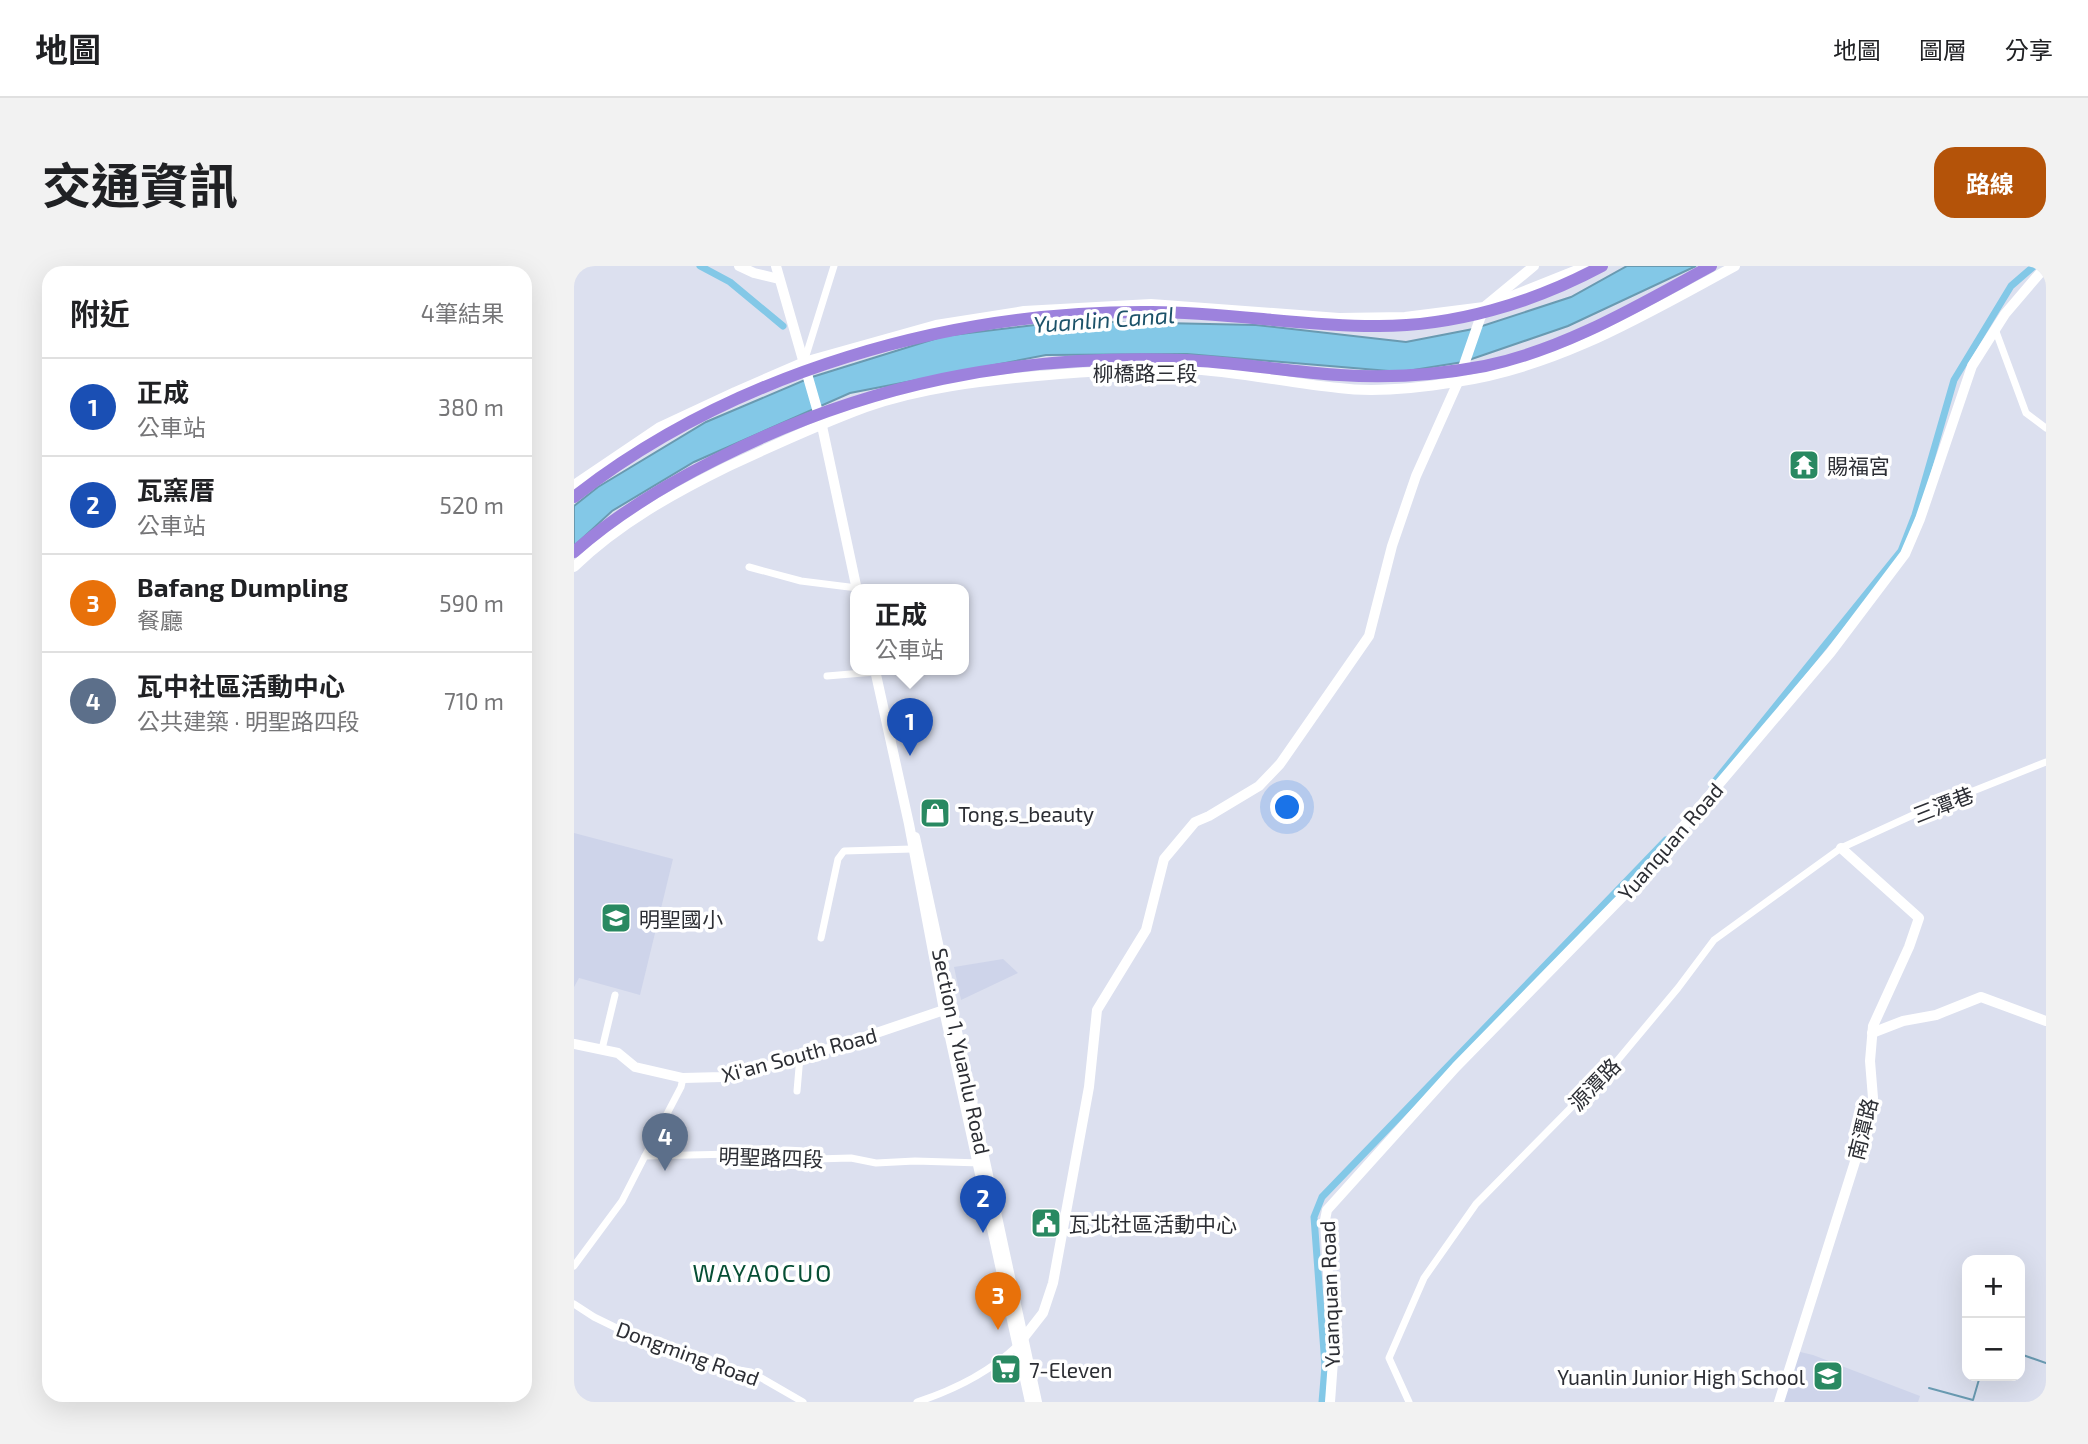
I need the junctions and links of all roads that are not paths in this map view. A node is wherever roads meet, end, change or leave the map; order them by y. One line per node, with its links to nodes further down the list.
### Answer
1 (739, 266): 10 (street)
2 (776, 266): 10 (street)
3 (834, 266): 13 (street)
4 (1534, 266): 11 (street)
5 (1587, 266): 11 (street)
6 (1602, 266): 18 (highway)
7 (1711, 266): 19 (highway)
8 (1735, 266): 14 (street, 柳橋路三段)
9 (2046, 266): 12 (street, Yuanquan Road)
10 (779, 278): 13 (street)
11 (1484, 307): 13 (street); 14 (street)
12 (1995, 328): 16 (street); 50 (street, Yuanquan Road)
13 (804, 362): 15 (street); 17 (street)
14 (1458, 382): 15 (street, 柳橋路三段); 45 (street)
15 (822, 426): 20 (street, 柳橋路三段); 22 (street)
16 (2046, 428)
17 (574, 485)
18 (574, 497)
19 (574, 552)
20 (574, 567)
21 (749, 567): 23 (street)
22 (856, 584)
23 (850, 588)
24 (850, 674): 26 (street)
25 (876, 675): 28 (street, Section 1, Yuanlu Road)
26 (827, 676)
27 (2046, 762): 29 (street, 三潭巷)
28 (909, 824): 30 (street, Section 1, Yuanlu Road); 42 (street, Section 1, Yuanlu Road)
29 (1841, 848): 35 (street, 南潭路); 51 (street, 源潭路)
30 (912, 849): 31 (street); 33 (street, Section 1, Yuanlu Road)
31 (821, 938)
32 (615, 995): 37 (street)
33 (944, 1010): 38 (street, Xi'an South Road); 42 (street, Section 1, Yuanlu Road)
34 (2046, 1021): 35 (street)
35 (1872, 1032): 52 (street, 南潭路)
36 (574, 1044): 37 (street, Xi'an South Road)
37 (602, 1049): 39 (street, Xi'an South Road)
38 (800, 1056): 39 (street, Xi'an South Road); 40 (street)
39 (683, 1078): 41 (street)
40 (797, 1091)
41 (645, 1156): 42 (street, 明聖路四段); 43 (street)
42 (982, 1163): 45 (street, Section 1, Yuanlu Road)
43 (574, 1266)
44 (574, 1304): 46 (street, Dongming Road)
45 (1021, 1341): 47 (street); 48 (street, Section 1, Yuanlu Road); 49 (street, Section 1, Yuanlu Road)
46 (803, 1402)
47 (917, 1402)
48 (1030, 1402)
49 (1037, 1402)
50 (1331, 1402)
51 (1409, 1402)
52 (1779, 1402)

